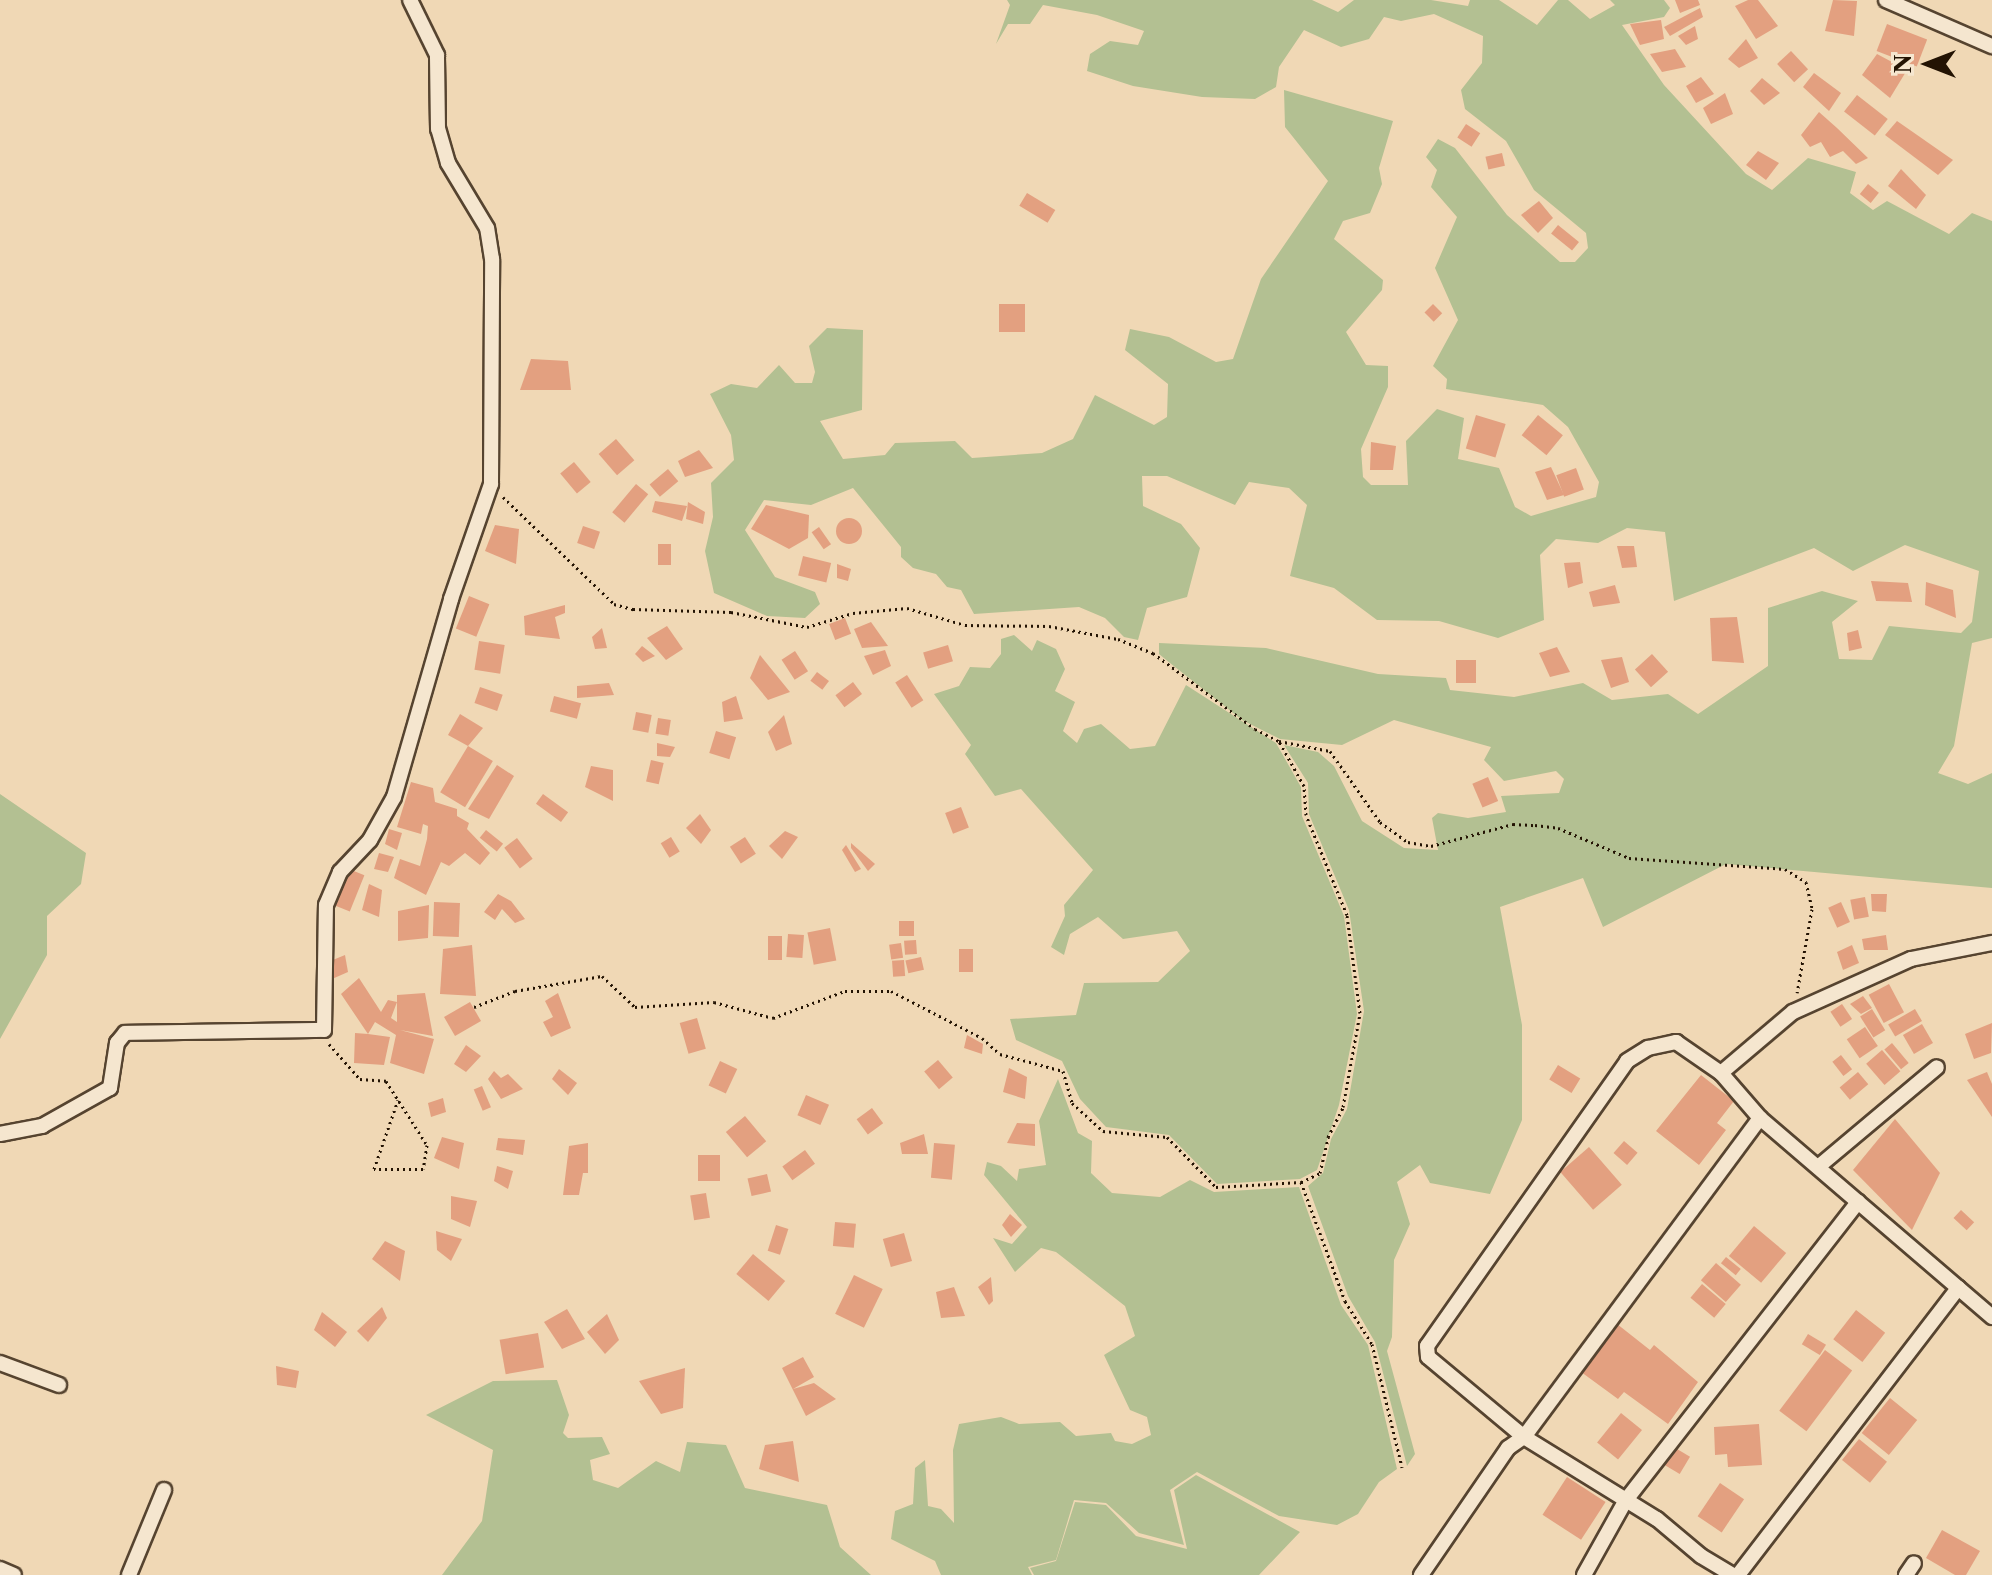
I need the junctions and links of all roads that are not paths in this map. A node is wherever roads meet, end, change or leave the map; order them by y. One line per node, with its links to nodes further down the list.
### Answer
1 (410, 0): 8 (street)
2 (1886, 0): 3 (street)
3 (1992, 46)
4 (1992, 943): 6 (street)
5 (1937, 1067): 9 (street)
6 (1721, 1073): 7 (street); 15 (street)
7 (1760, 1118): 9 (street); 15 (street)
8 (0, 1134)
9 (1818, 1167): 10 (street)
10 (1858, 1202): 11 (street); 17 (street)
11 (1958, 1288): 12 (street); 23 (street)
12 (1992, 1317)
13 (0, 1363): 14 (street)
14 (59, 1385)
15 (1524, 1437): 17 (street); 21 (street)
16 (164, 1490): 20 (street)
17 (1626, 1500): 22 (street); 23 (street)
18 (0, 1569): 19 (street)
19 (14, 1575)
20 (129, 1575)
21 (1421, 1575)
22 (1584, 1575)
23 (1736, 1575)

